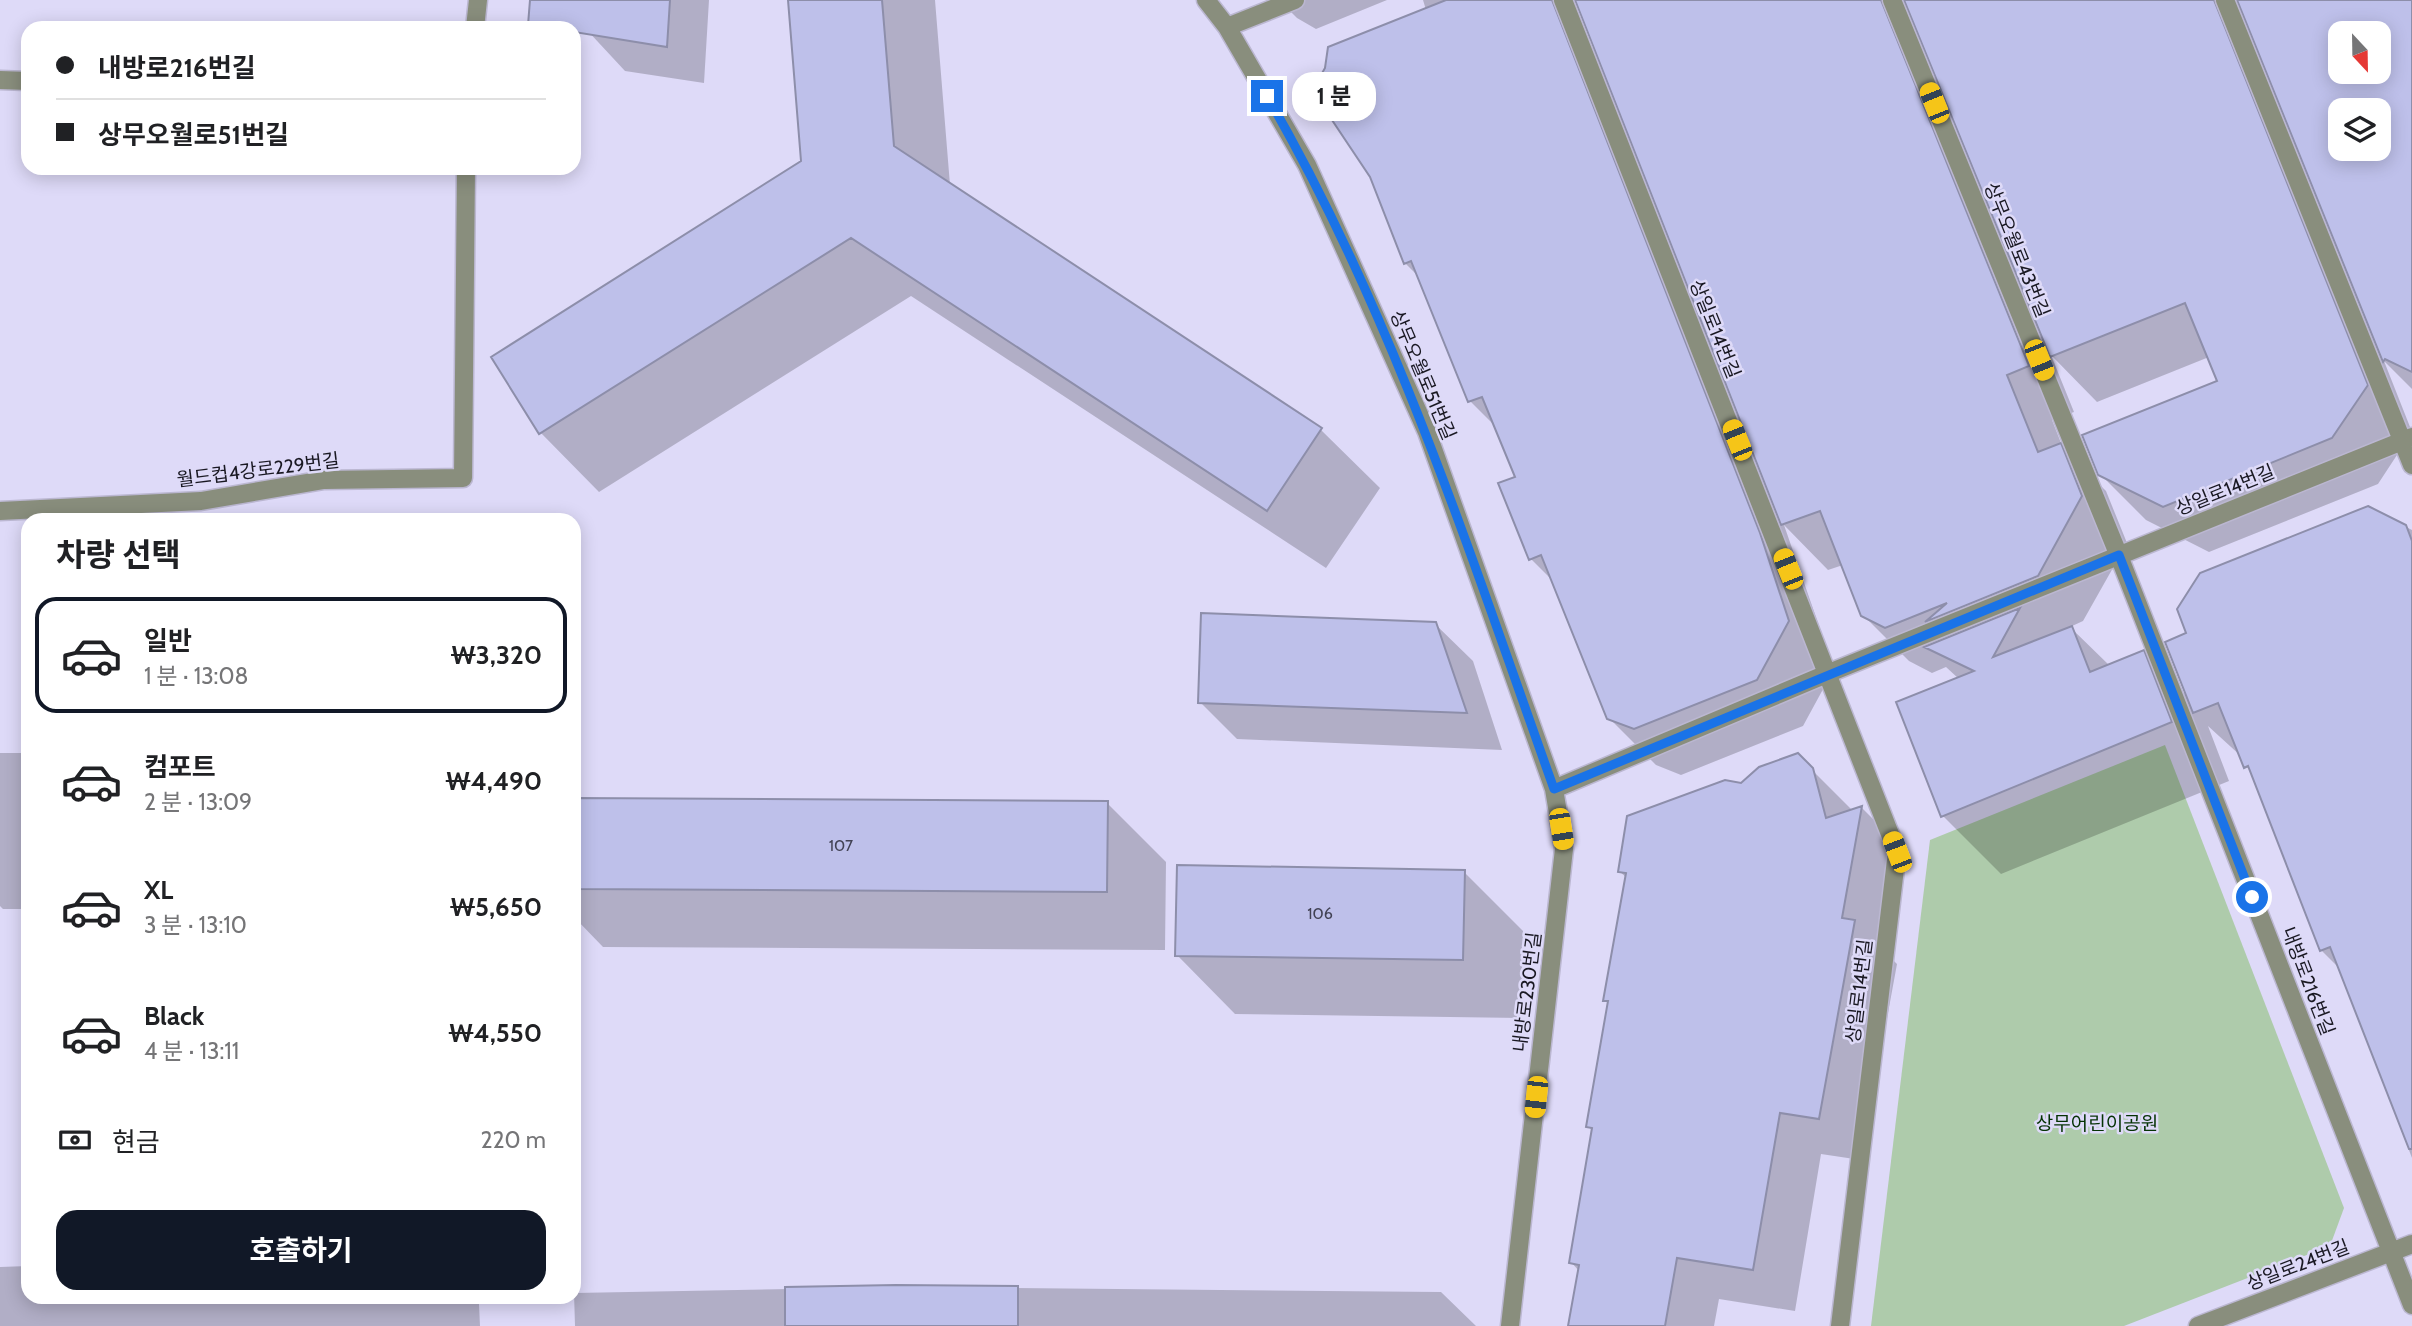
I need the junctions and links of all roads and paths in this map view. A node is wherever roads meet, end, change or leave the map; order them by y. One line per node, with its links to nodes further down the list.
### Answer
1 (478, 0): 7 (street)
2 (1206, 0): 8 (street, 상무오월로51번길)
3 (1295, 0): 8 (street)
4 (1563, 0): 16 (street, 상일로14번길)
5 (1892, 0): 15 (street, 상무오월로43번길)
6 (2225, 0): 12 (street)
7 (476, 21)
8 (1227, 27): 17 (street, 상무오월로51번길)
9 (0, 80): 10 (street)
10 (21, 81)
11 (466, 175): 14 (street, 월드컵4강로229번길)
12 (2407, 439): 13 (street); 15 (street, 상일로14번길)
13 (2412, 465)
14 (0, 511)
15 (2119, 555): 16 (street, 상일로14번길); 19 (street, 내방로216번길)
16 (1829, 673): 17 (street, 상일로14번길); 22 (street, 상일로14번길)
17 (1554, 789): 21 (street, 내방로230번길)
18 (2412, 1244): 19 (street, 상일로24번길)
19 (2391, 1252): 20 (street, 내방로216번길); 23 (street, 상일로24번길)
20 (2412, 1305)
21 (1510, 1326)
22 (1840, 1326)
23 (2198, 1326)

